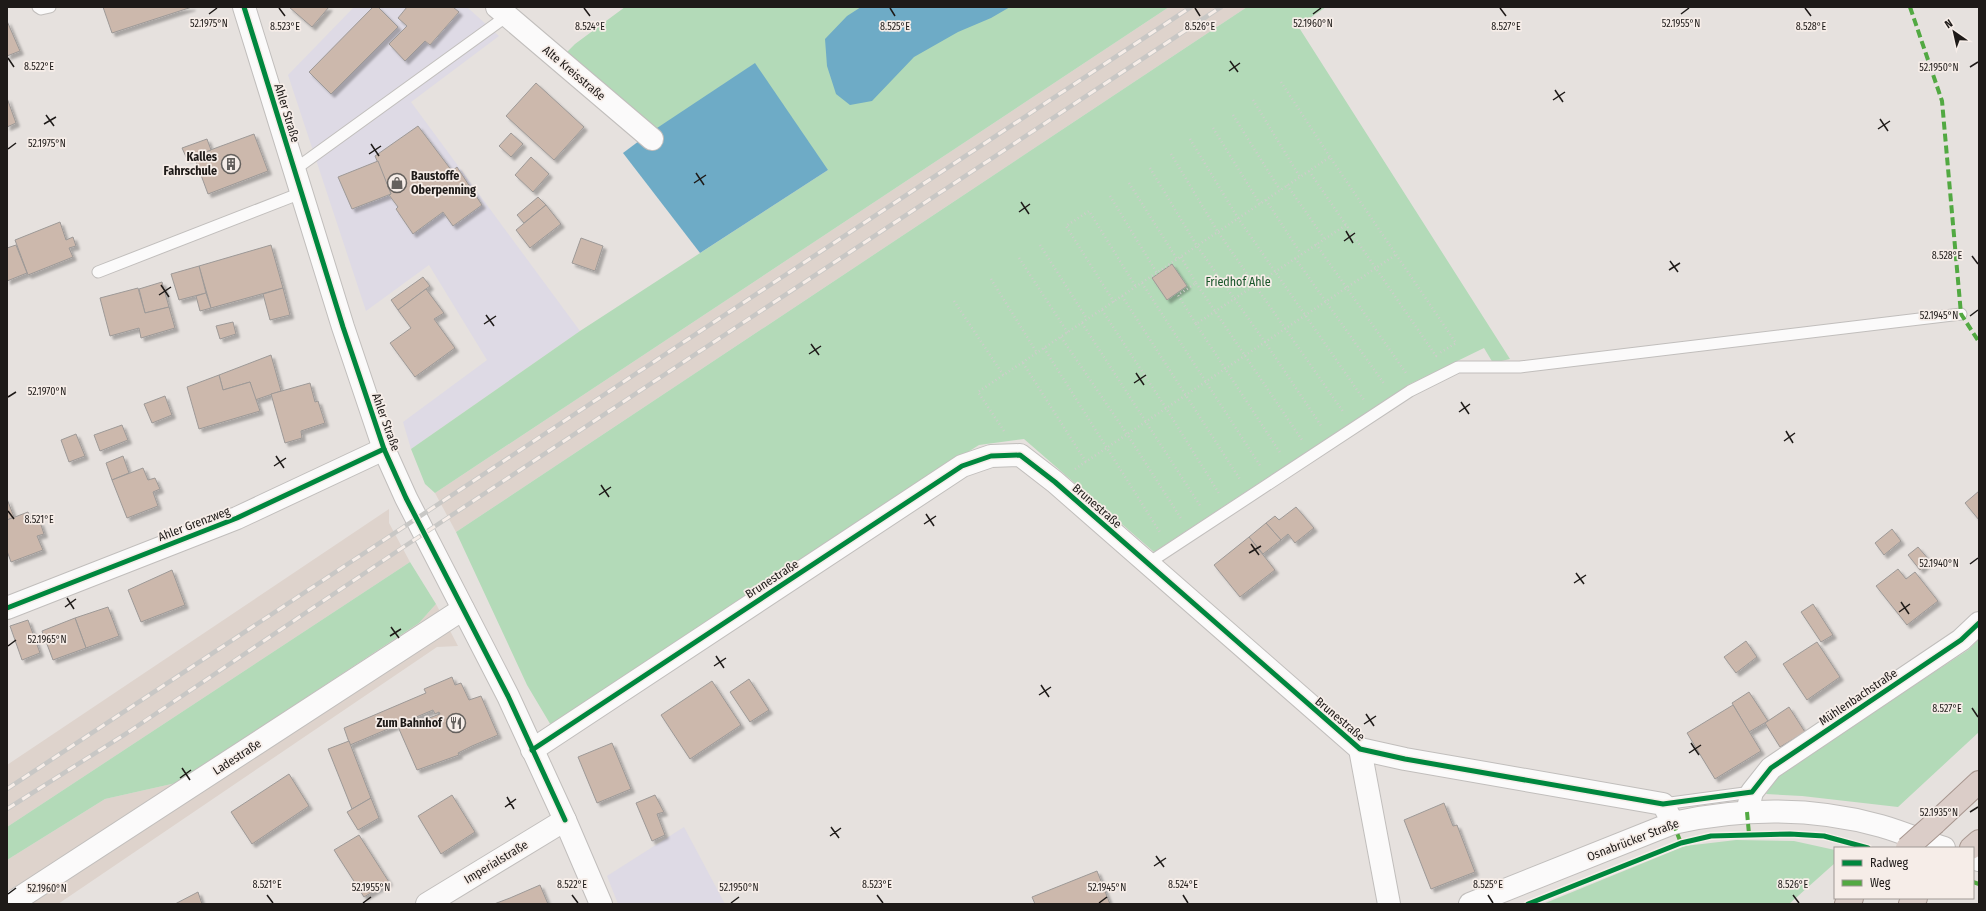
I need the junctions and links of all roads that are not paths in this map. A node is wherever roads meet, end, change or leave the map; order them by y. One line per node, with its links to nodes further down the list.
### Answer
1 (38, 7): 2 (lane)
2 (50, 7)
3 (244, 7): 6 (street, Ahler Straße)
4 (502, 11): 5 (street, Alte Kreisstraße); 6 (lane)
5 (652, 139)
6 (294, 170): 7 (street, Ahler Straße)
7 (301, 193): 8 (lane); 10 (street, Ahler Straße)
8 (98, 272)
9 (1961, 314): 11 (lane)
10 (384, 449): 12 (street, Ahler Grenzweg); 13 (street, Ahler Straße)
11 (1147, 564): 15 (street, Brunestraße); 16 (street, Brunestraße)
12 (7, 608)
13 (463, 609): 15 (street, Ahler Straße); 23 (street, Ladestraße)
14 (1979, 623): 18 (street, Mühlenbachstraße)
15 (532, 750): 20 (street, Ahler Straße)
16 (1360, 750): 19 (street, Brunestraße); 26 (street, Brunestraße)
17 (1979, 782): 21 (highway, bridge)
18 (1749, 802): 19 (street, Osnabrücker Straße); 22 (street, Osnabrücker Straße)
19 (1668, 813): 27 (street, Osnabrücker Straße)
20 (565, 820): 24 (street, Imperialstraße); 25 (street, Ahler Straße)
21 (1908, 847)
22 (1941, 847)
23 (10, 904)
24 (427, 904)
25 (601, 904)
26 (1388, 904)
27 (1470, 904)

